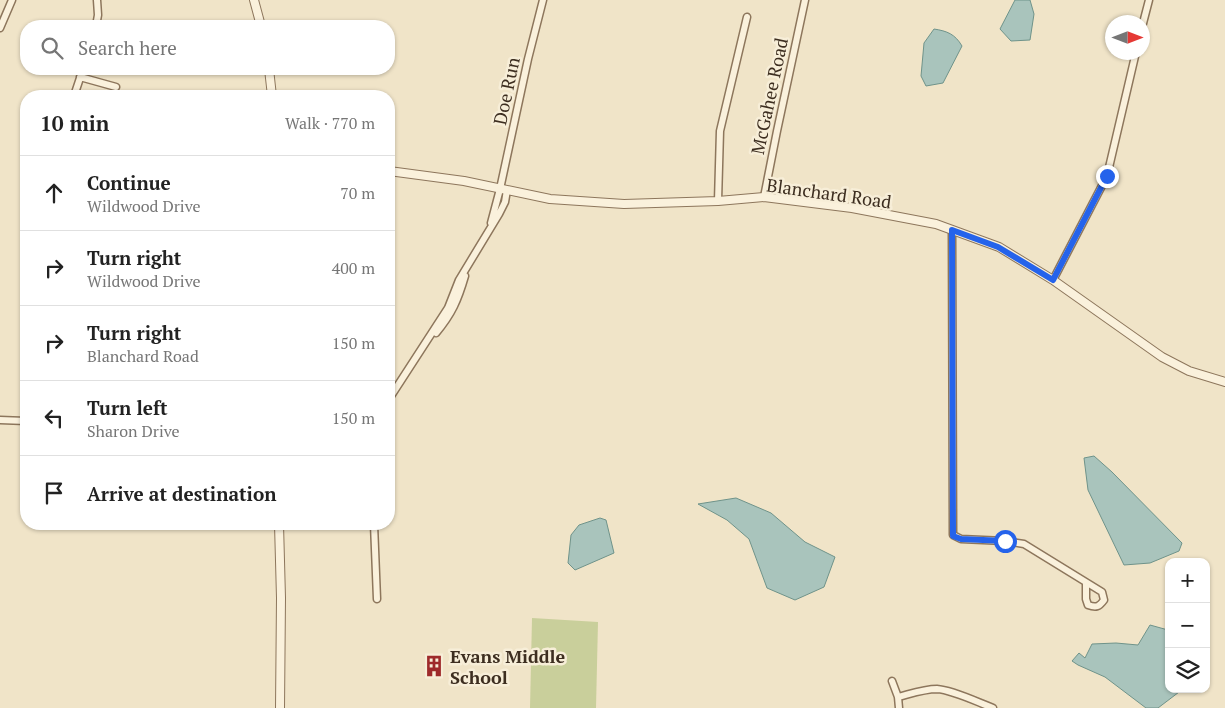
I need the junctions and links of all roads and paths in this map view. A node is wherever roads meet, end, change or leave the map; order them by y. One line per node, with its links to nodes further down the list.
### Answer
1 (12, 0): 11 (street)
2 (97, 0): 9 (street)
3 (254, 0): 10 (street)
4 (543, 0): 19 (street, Doe Run)
5 (805, 0): 20 (street, McGahee Road)
6 (1149, 0): 7 (street)
7 (1145, 15)
8 (747, 17): 21 (street)
9 (97, 20)
10 (259, 20)
11 (0, 28)
12 (1134, 60): 23 (street)
13 (270, 75): 17 (street)
14 (80, 77): 15 (street); 16 (street)
15 (116, 87)
16 (76, 90)
17 (271, 90)
18 (395, 172): 19 (street, Blanchard Road)
19 (504, 190): 21 (street, Blanchard Road); 25 (street, Doe Run)
20 (764, 198): 21 (street, Blanchard Road); 22 (street, Blanchard Road)
21 (718, 201)
22 (952, 230): 23 (street, Blanchard Road); 30 (street)
23 (1053, 280): 24 (street, Blanchard Road)
24 (1225, 382)
25 (395, 390)
26 (0, 420): 27 (street)
27 (20, 421)
28 (279, 530): 34 (street)
29 (374, 530): 31 (street)
30 (1086, 583)
31 (377, 599)
32 (892, 681): 33 (street)
33 (898, 697): 35 (street); 36 (street)
34 (280, 708)
35 (899, 708)
36 (993, 708)

